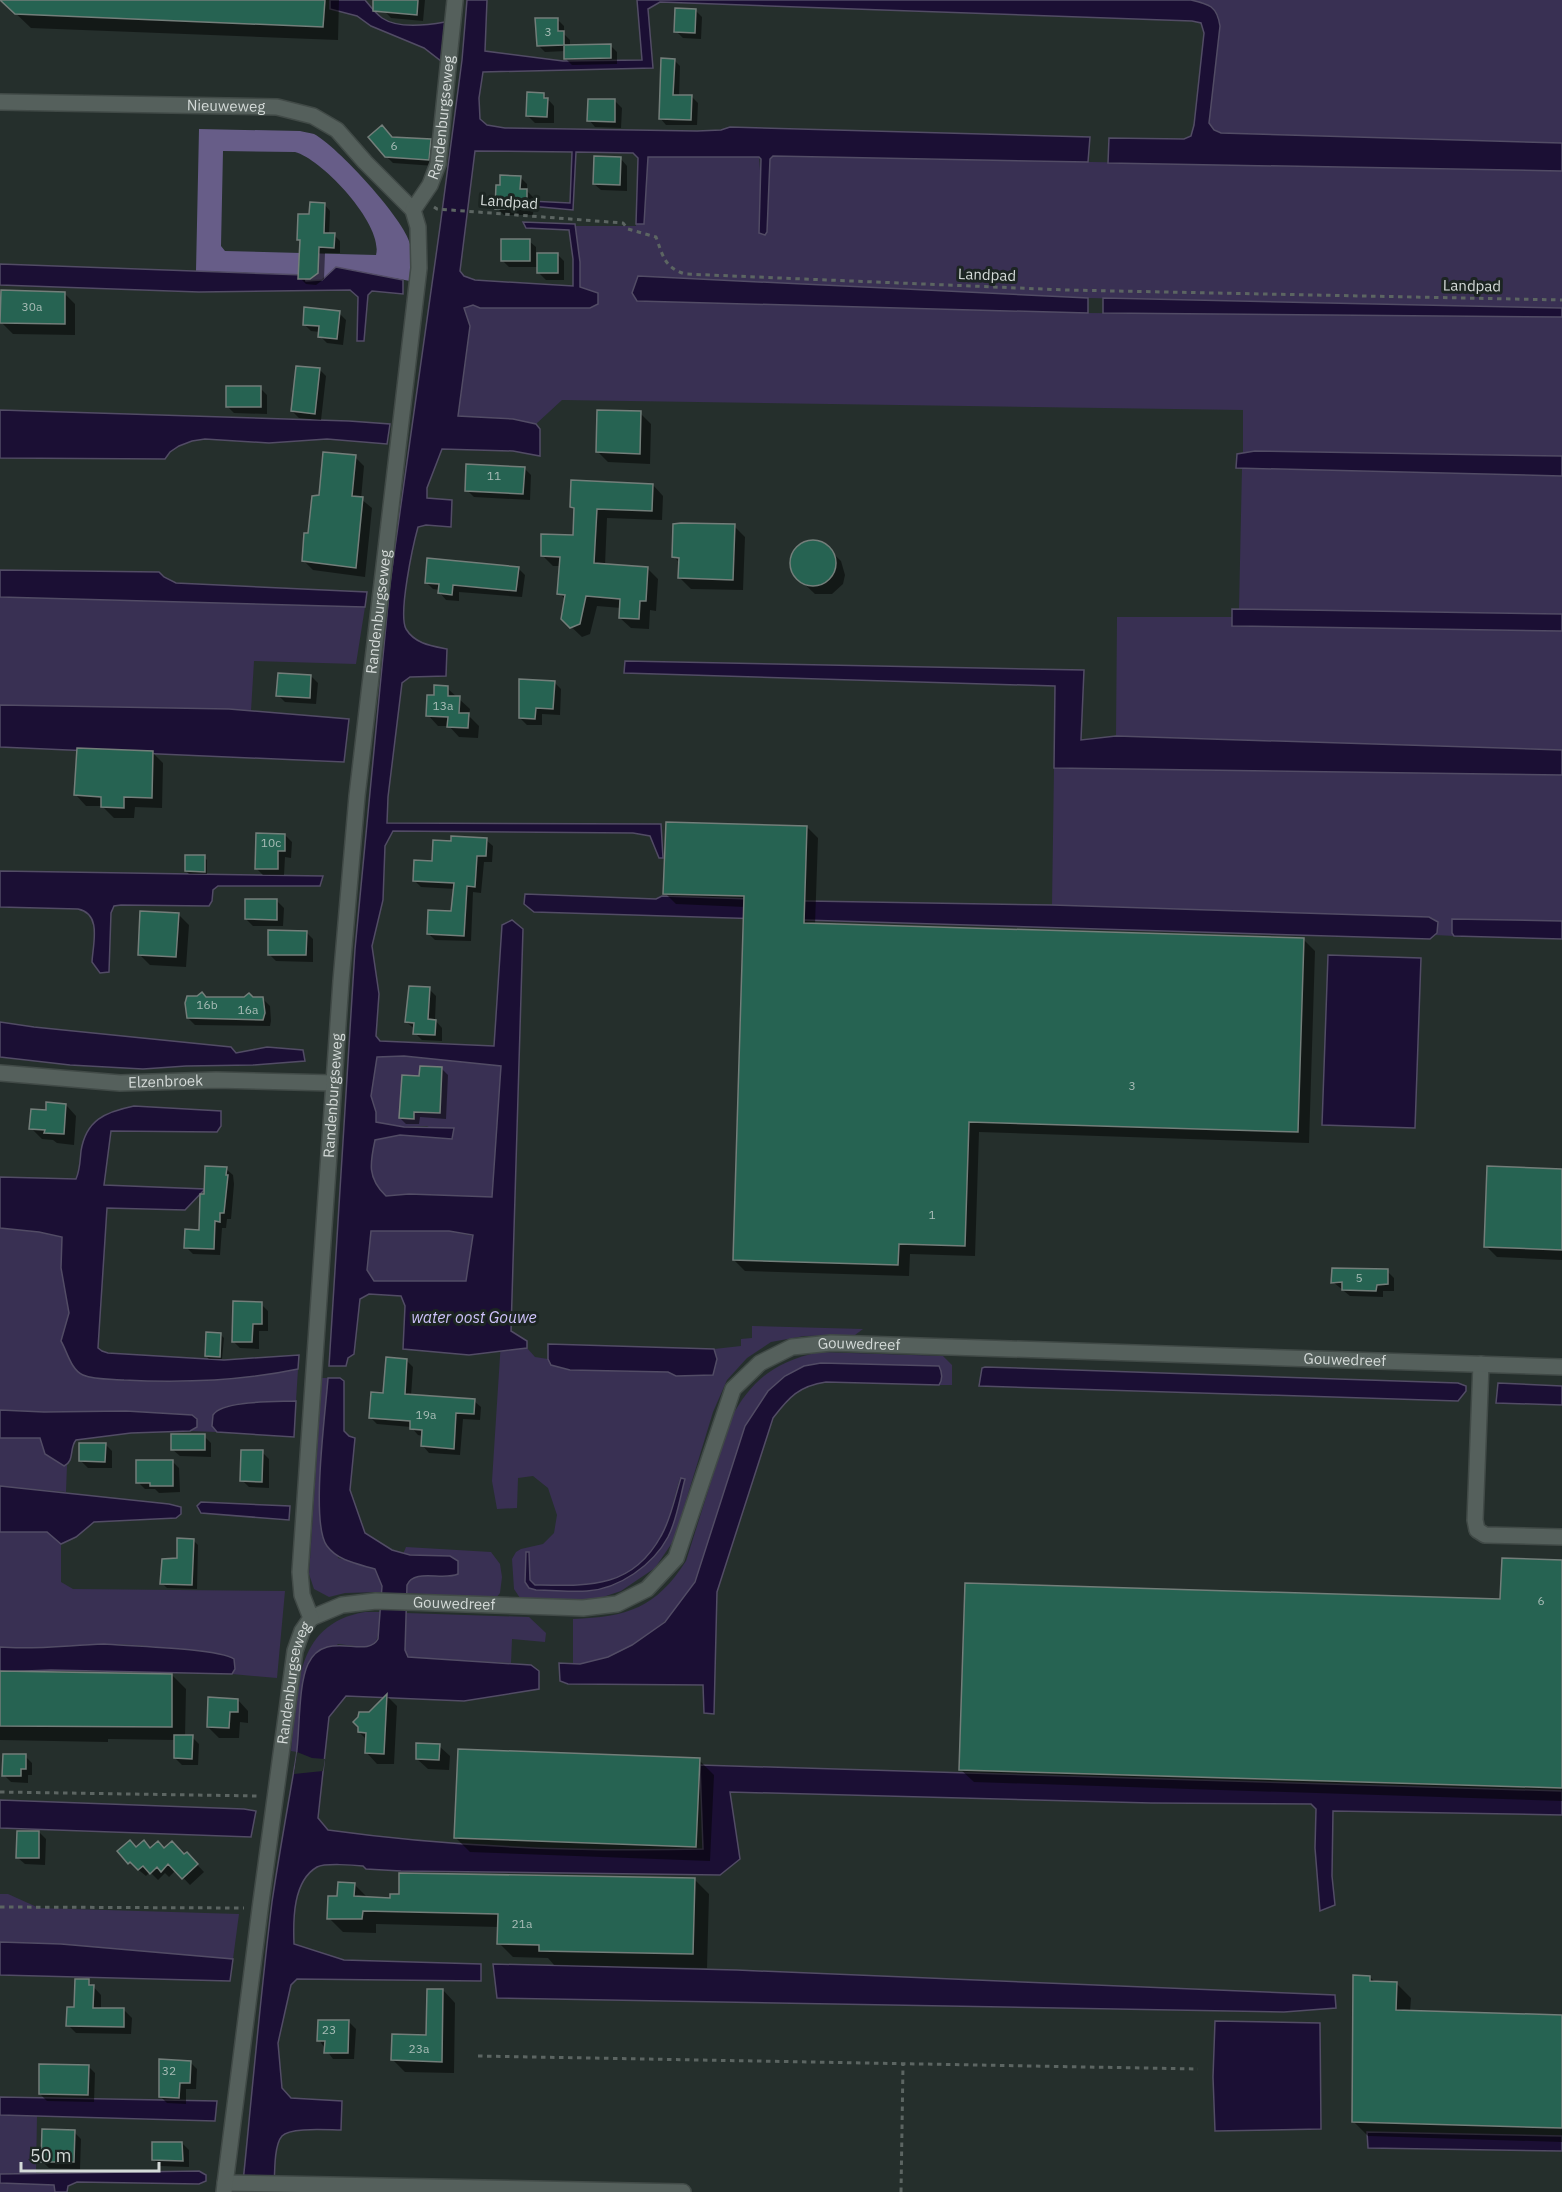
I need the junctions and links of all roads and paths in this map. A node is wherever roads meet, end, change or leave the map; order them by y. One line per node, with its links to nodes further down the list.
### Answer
1 (455, 0): 4 (street, Randenburgseweg)
2 (0, 102): 4 (street, Nieuweweg)
3 (436, 209): 5 (path, Landpad)
4 (413, 210): 7 (street, Randenburgseweg)
5 (1562, 300)
6 (0, 1073): 7 (street, Elzenbroek)
7 (333, 1083): 11 (street, Randenburgseweg)
8 (1481, 1364): 9 (street, Gouwedreef); 10 (street); 11 (street, Gouwedreef)
9 (1562, 1367)
10 (1562, 1537)
11 (311, 1618): 13 (street, Randenburgseweg)
12 (0, 1792): 13 (path)
13 (275, 1796): 15 (street, Randenburgseweg)
14 (0, 1907): 15 (path)
15 (260, 1909): 19 (street, Randenburgseweg)
16 (478, 2056): 17 (path)
17 (903, 2065): 18 (path); 21 (path)
18 (1198, 2069)
19 (228, 2186): 20 (street)
20 (683, 2192)
21 (901, 2192)

